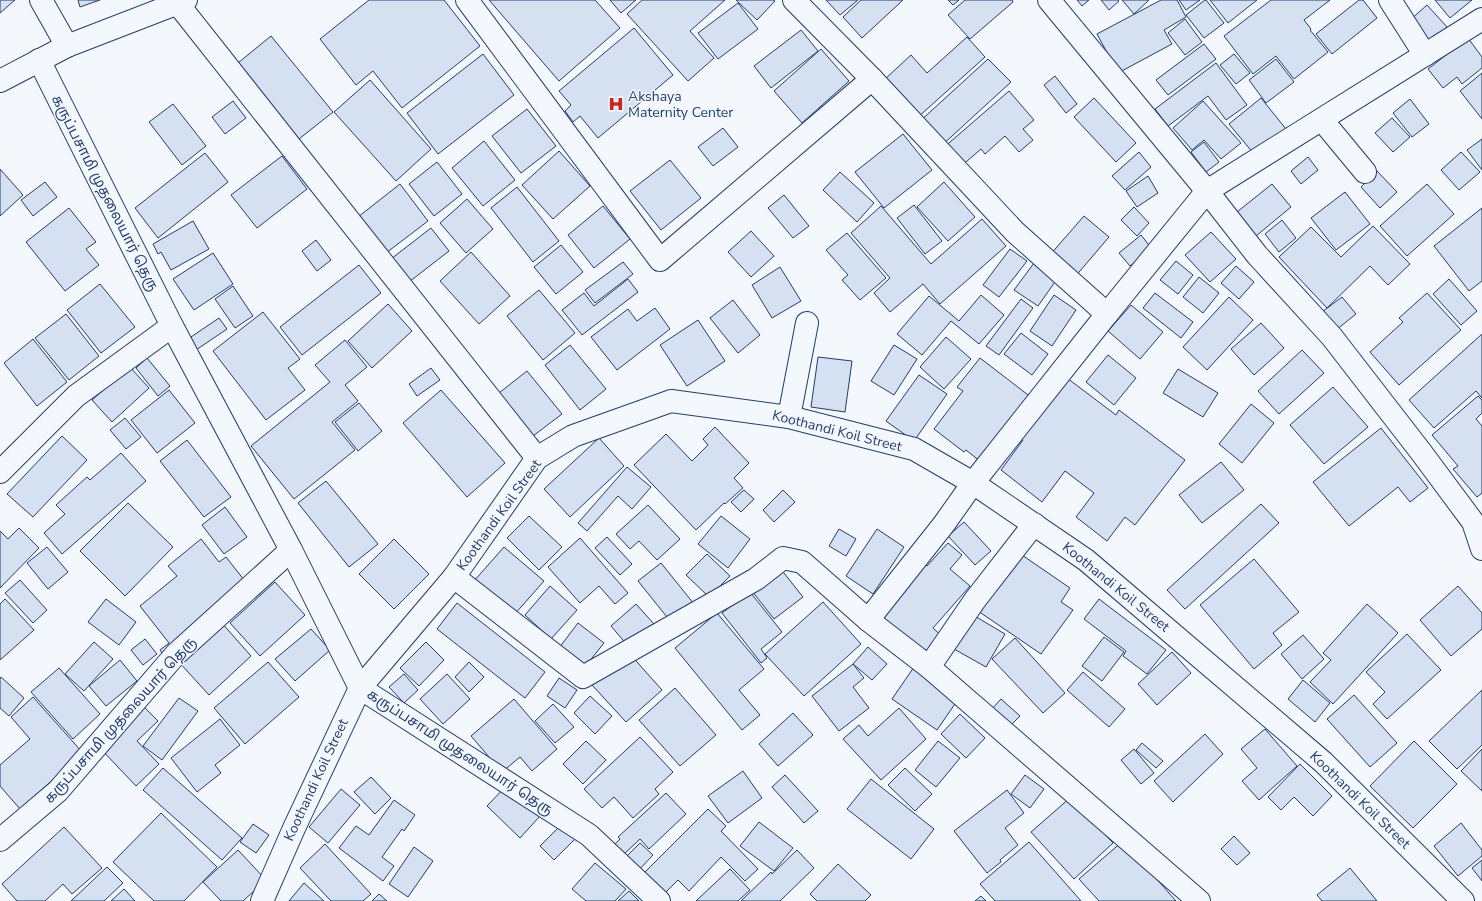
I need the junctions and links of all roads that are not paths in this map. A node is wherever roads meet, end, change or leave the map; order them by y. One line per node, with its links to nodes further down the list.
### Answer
1 (41, 0): 8 (street)
2 (467, 0): 11 (street)
3 (794, 0): 11 (street)
4 (1049, 0): 15 (street)
5 (1390, 0): 9 (street)
6 (182, 2): 8 (street); 20 (street)
7 (1482, 20): 9 (street)
8 (66, 46): 10 (street)
9 (1425, 55): 13 (street)
10 (39, 60): 12 (street); 18 (street, கருப்பசாமி முதலையார் தெரு)
11 (872, 79): 16 (street)
12 (0, 82)
13 (1322, 120): 14 (street); 15 (street)
14 (1365, 172)
15 (1207, 191): 16 (street); 24 (street)
16 (1107, 314): 22 (street)
17 (807, 323): 19 (street)
18 (172, 326): 21 (street); 25 (street, கருப்பசாமி முதலையார் தெரு)
19 (789, 417): 20 (street, Koothandi Koil Street); 22 (street, Koothandi Koil Street)
20 (537, 458): 26 (street, Koothandi Koil Street)
21 (0, 472)
22 (973, 483): 23 (street, Koothandi Koil Street); 27 (street)
23 (1034, 524): 28 (street); 34 (street, Koothandi Koil Street)
24 (1482, 549)
25 (292, 550): 29 (street, கருப்பசாமி முதலையார் தெரு); 30 (street, கருப்பசாமி முதலையார் தெரு)
26 (454, 578): 27 (street); 29 (street, Koothandi Koil Street)
27 (868, 620): 28 (street)
28 (929, 667): 33 (street)
29 (360, 688): 31 (street, Koothandi Koil Street); 32 (street, கருப்பசாமி முதலையார் தெரு)
30 (0, 840)
31 (262, 901)
32 (659, 901)
33 (1199, 901)
34 (1463, 901)

